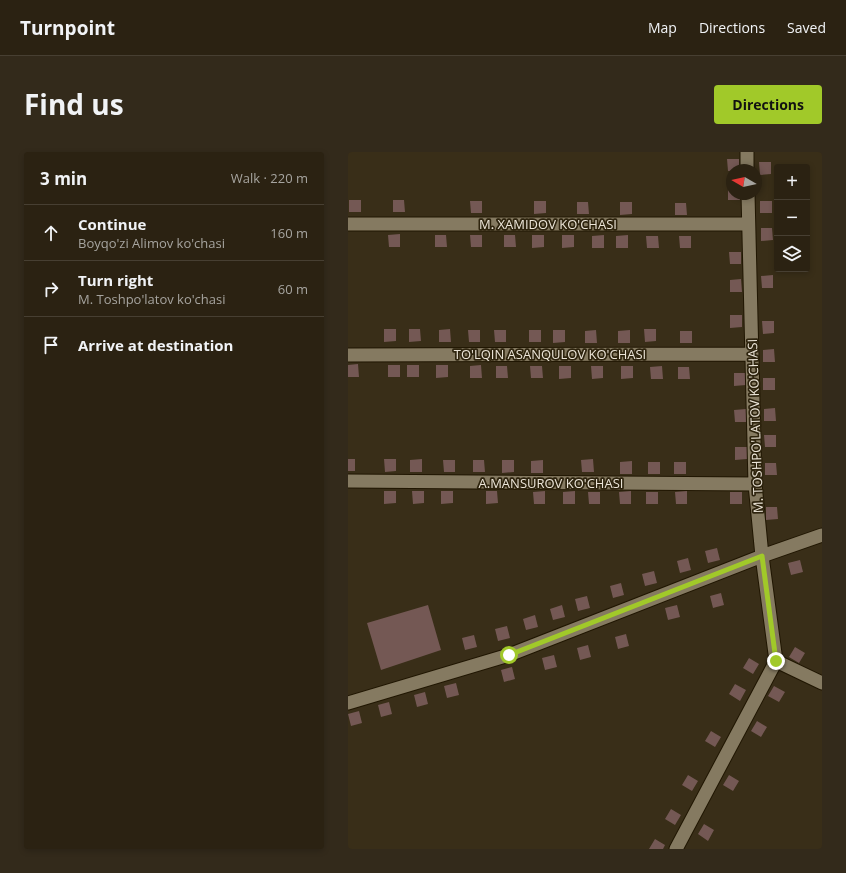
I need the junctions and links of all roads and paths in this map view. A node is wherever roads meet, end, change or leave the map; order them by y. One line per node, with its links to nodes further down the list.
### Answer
1 (747, 152): 2 (street)
2 (747, 164)
3 (748, 200): 5 (street, M. TOSHPO'LATOV KO'CHASI)
4 (348, 224): 5 (street, M. XAMIDOV KO'CHASI)
5 (748, 224): 6 (street, M. TOSHPO'LATOV KO'CHASI)
6 (752, 354): 7 (street, TO'LQIN ASANQULOV KO'CHASI); 9 (street, M. TOSHPO'LATOV KO'CHASI)
7 (348, 355)
8 (348, 481): 9 (street, A.MANSUROV KO'CHASI)
9 (755, 484): 11 (street, M. TOSHPO'LATOV KO'CHASI)
10 (822, 535): 11 (street)
11 (762, 556): 12 (street, M. TOSHPO'LATOV KO'CHASI); 14 (street)
12 (776, 661): 13 (street); 15 (street)
13 (822, 683)
14 (348, 703)
15 (676, 849)

